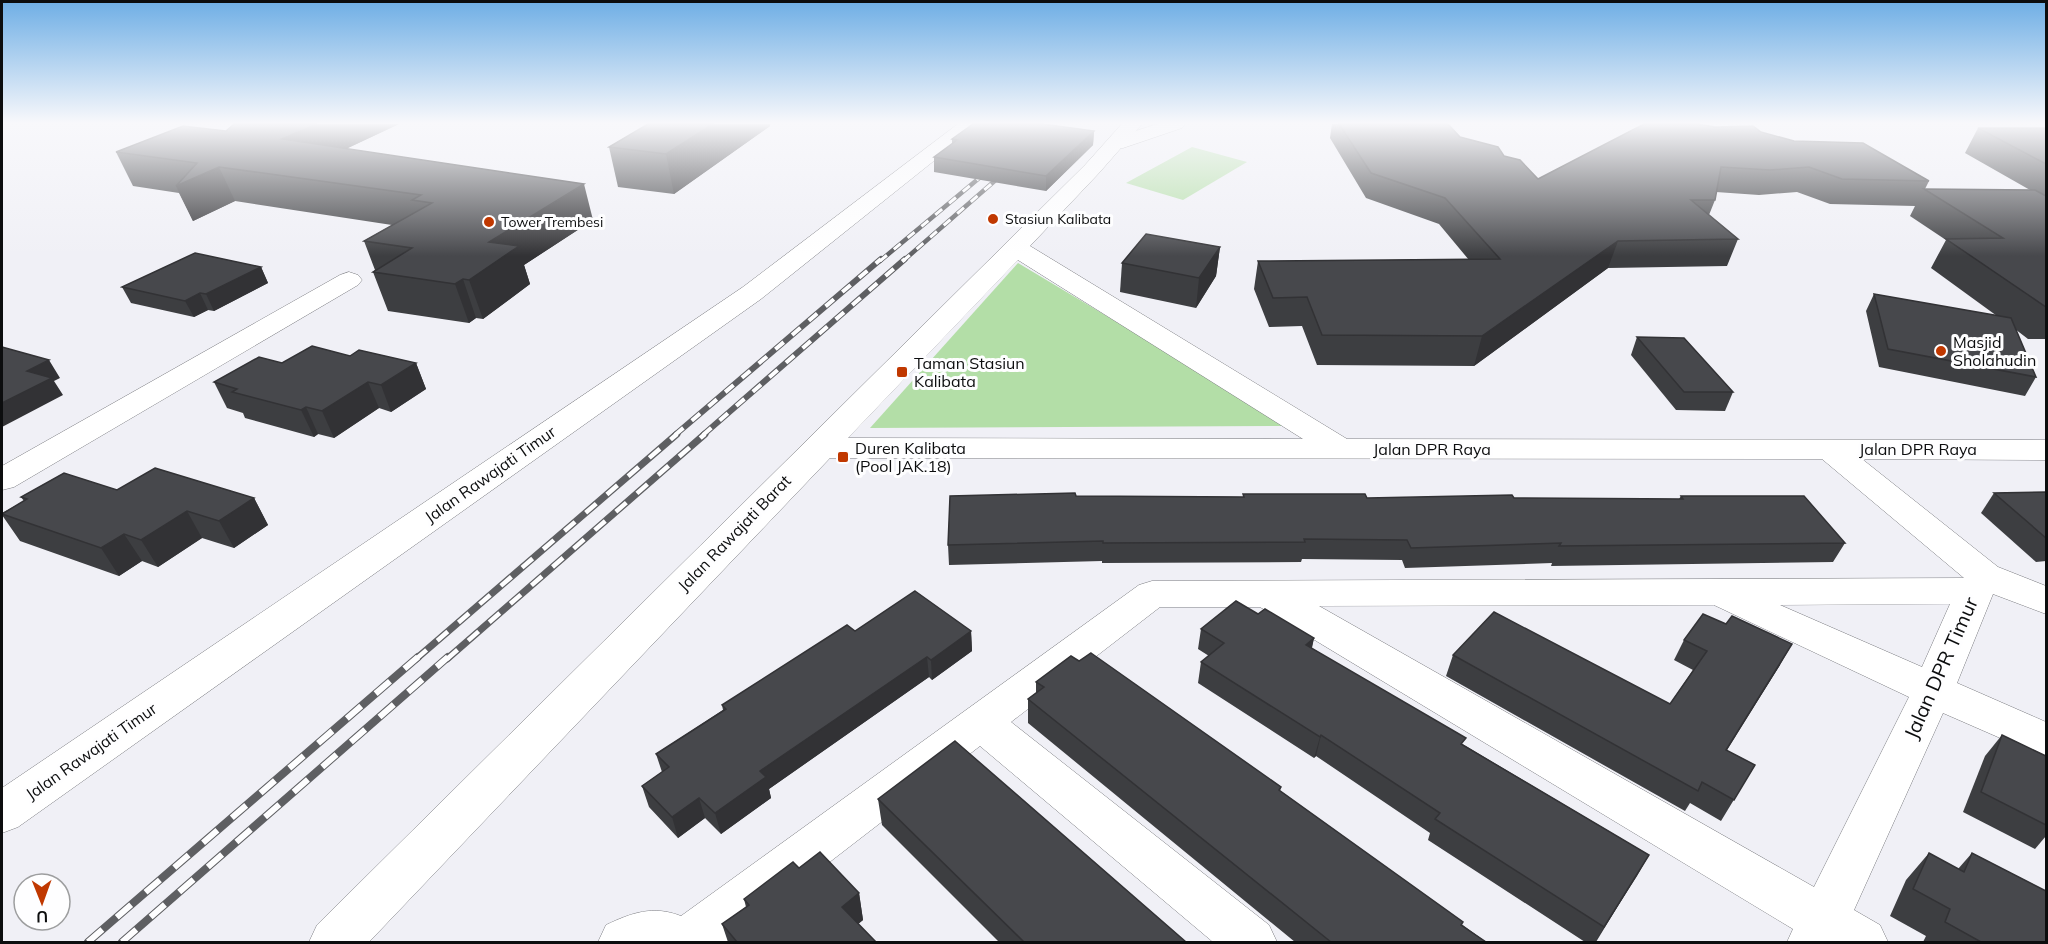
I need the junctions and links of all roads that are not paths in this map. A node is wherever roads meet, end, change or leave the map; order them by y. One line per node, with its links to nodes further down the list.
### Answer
1 (913, 168): 17 (street, Jalan Rawajati Timur)
2 (1091, 168): 3 (street, Jalan Rawajati Barat)
3 (1014, 247): 5 (street, Jalan Rawajati Barat); 6 (street)
4 (349, 280): 9 (street)
5 (817, 448): 6 (street, Jalan DPR Raya); 19 (street, Jalan Rawajati Barat)
6 (1341, 449): 7 (street, Jalan DPR Raya)
7 (1829, 449): 8 (street, Jalan DPR Raya); 10 (street)
8 (2046, 450)
9 (2, 480)
10 (1980, 584): 11 (street); 13 (street); 14 (street, Jalan DPR Timur)
11 (1717, 592): 12 (street); 14 (street)
12 (1267, 594): 15 (street); 18 (street)
13 (2046, 601)
14 (1933, 690): 16 (street); 18 (street, Jalan DPR Timur)
15 (981, 722): 21 (street); 22 (street)
16 (2046, 741)
17 (2, 813)
18 (1833, 935)
19 (335, 942)
20 (624, 942): 21 (street)
21 (685, 942)
22 (1251, 942)

